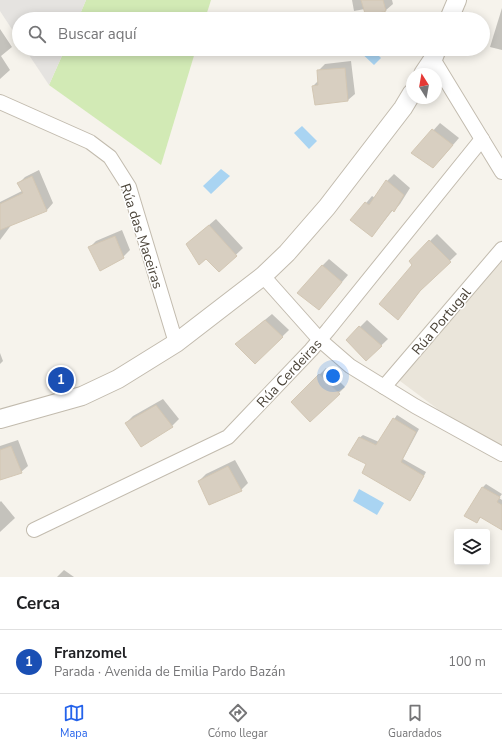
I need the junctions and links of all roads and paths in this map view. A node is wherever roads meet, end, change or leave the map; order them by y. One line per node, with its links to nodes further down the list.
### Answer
1 (457, 0): 2 (street)
2 (452, 12)
3 (431, 61): 6 (street)
4 (0, 102): 11 (street, Rúa das Maceiras)
5 (406, 103): 9 (street)
6 (482, 139): 7 (street); 10 (street, Rúa Cerdeiras)
7 (502, 172)
8 (500, 252): 12 (street, Rúa Portugal)
9 (263, 276): 10 (street); 11 (street)
10 (320, 340): 12 (street); 15 (street, Rúa Cerdeiras)
11 (176, 343): 13 (street)
12 (384, 387): 14 (street)
13 (0, 419)
14 (502, 454)
15 (34, 530)

